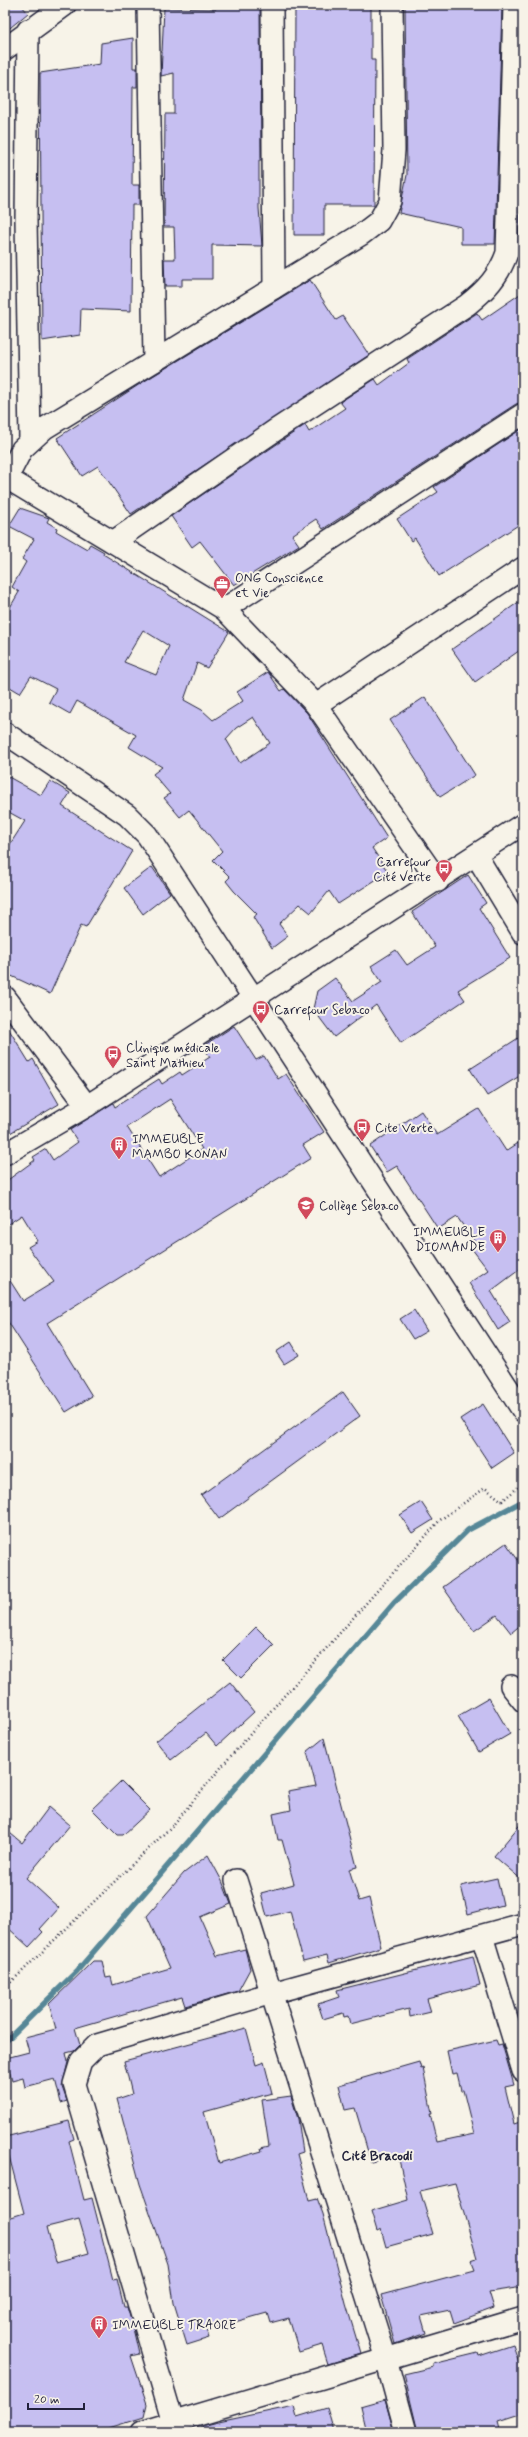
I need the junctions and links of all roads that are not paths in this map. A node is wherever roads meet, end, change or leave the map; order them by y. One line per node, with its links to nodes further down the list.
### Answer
1 (65, 5): 6 (street)
2 (148, 5): 9 (street)
3 (272, 5): 8 (street)
4 (392, 5): 8 (street)
5 (514, 5): 13 (street)
6 (28, 30): 7 (street); 11 (street)
7 (5, 48)
8 (274, 288): 9 (street)
9 (154, 361): 11 (street)
10 (523, 414): 15 (street)
11 (30, 439): 12 (street)
12 (6, 479): 13 (street)
13 (113, 542): 15 (street)
14 (523, 568): 16 (street)
15 (224, 608): 16 (street)
16 (316, 704): 20 (street)
17 (5, 733): 23 (street)
18 (523, 824): 19 (street)
19 (476, 855): 20 (street); 21 (street)
20 (438, 881): 23 (street)
21 (523, 933)
22 (5, 997): 24 (street)
23 (255, 998): 24 (street); 26 (street)
24 (87, 1106): 25 (street)
25 (5, 1154)
26 (523, 1411)
27 (236, 1880): 30 (street)
28 (523, 1924): 29 (street)
29 (482, 1936): 30 (street); 31 (street)
30 (272, 1993): 33 (street); 34 (street)
31 (523, 2071)
32 (523, 2318): 33 (street)
33 (386, 2359): 34 (street); 36 (street)
34 (173, 2422): 35 (street)
35 (141, 2432)
36 (406, 2432)

